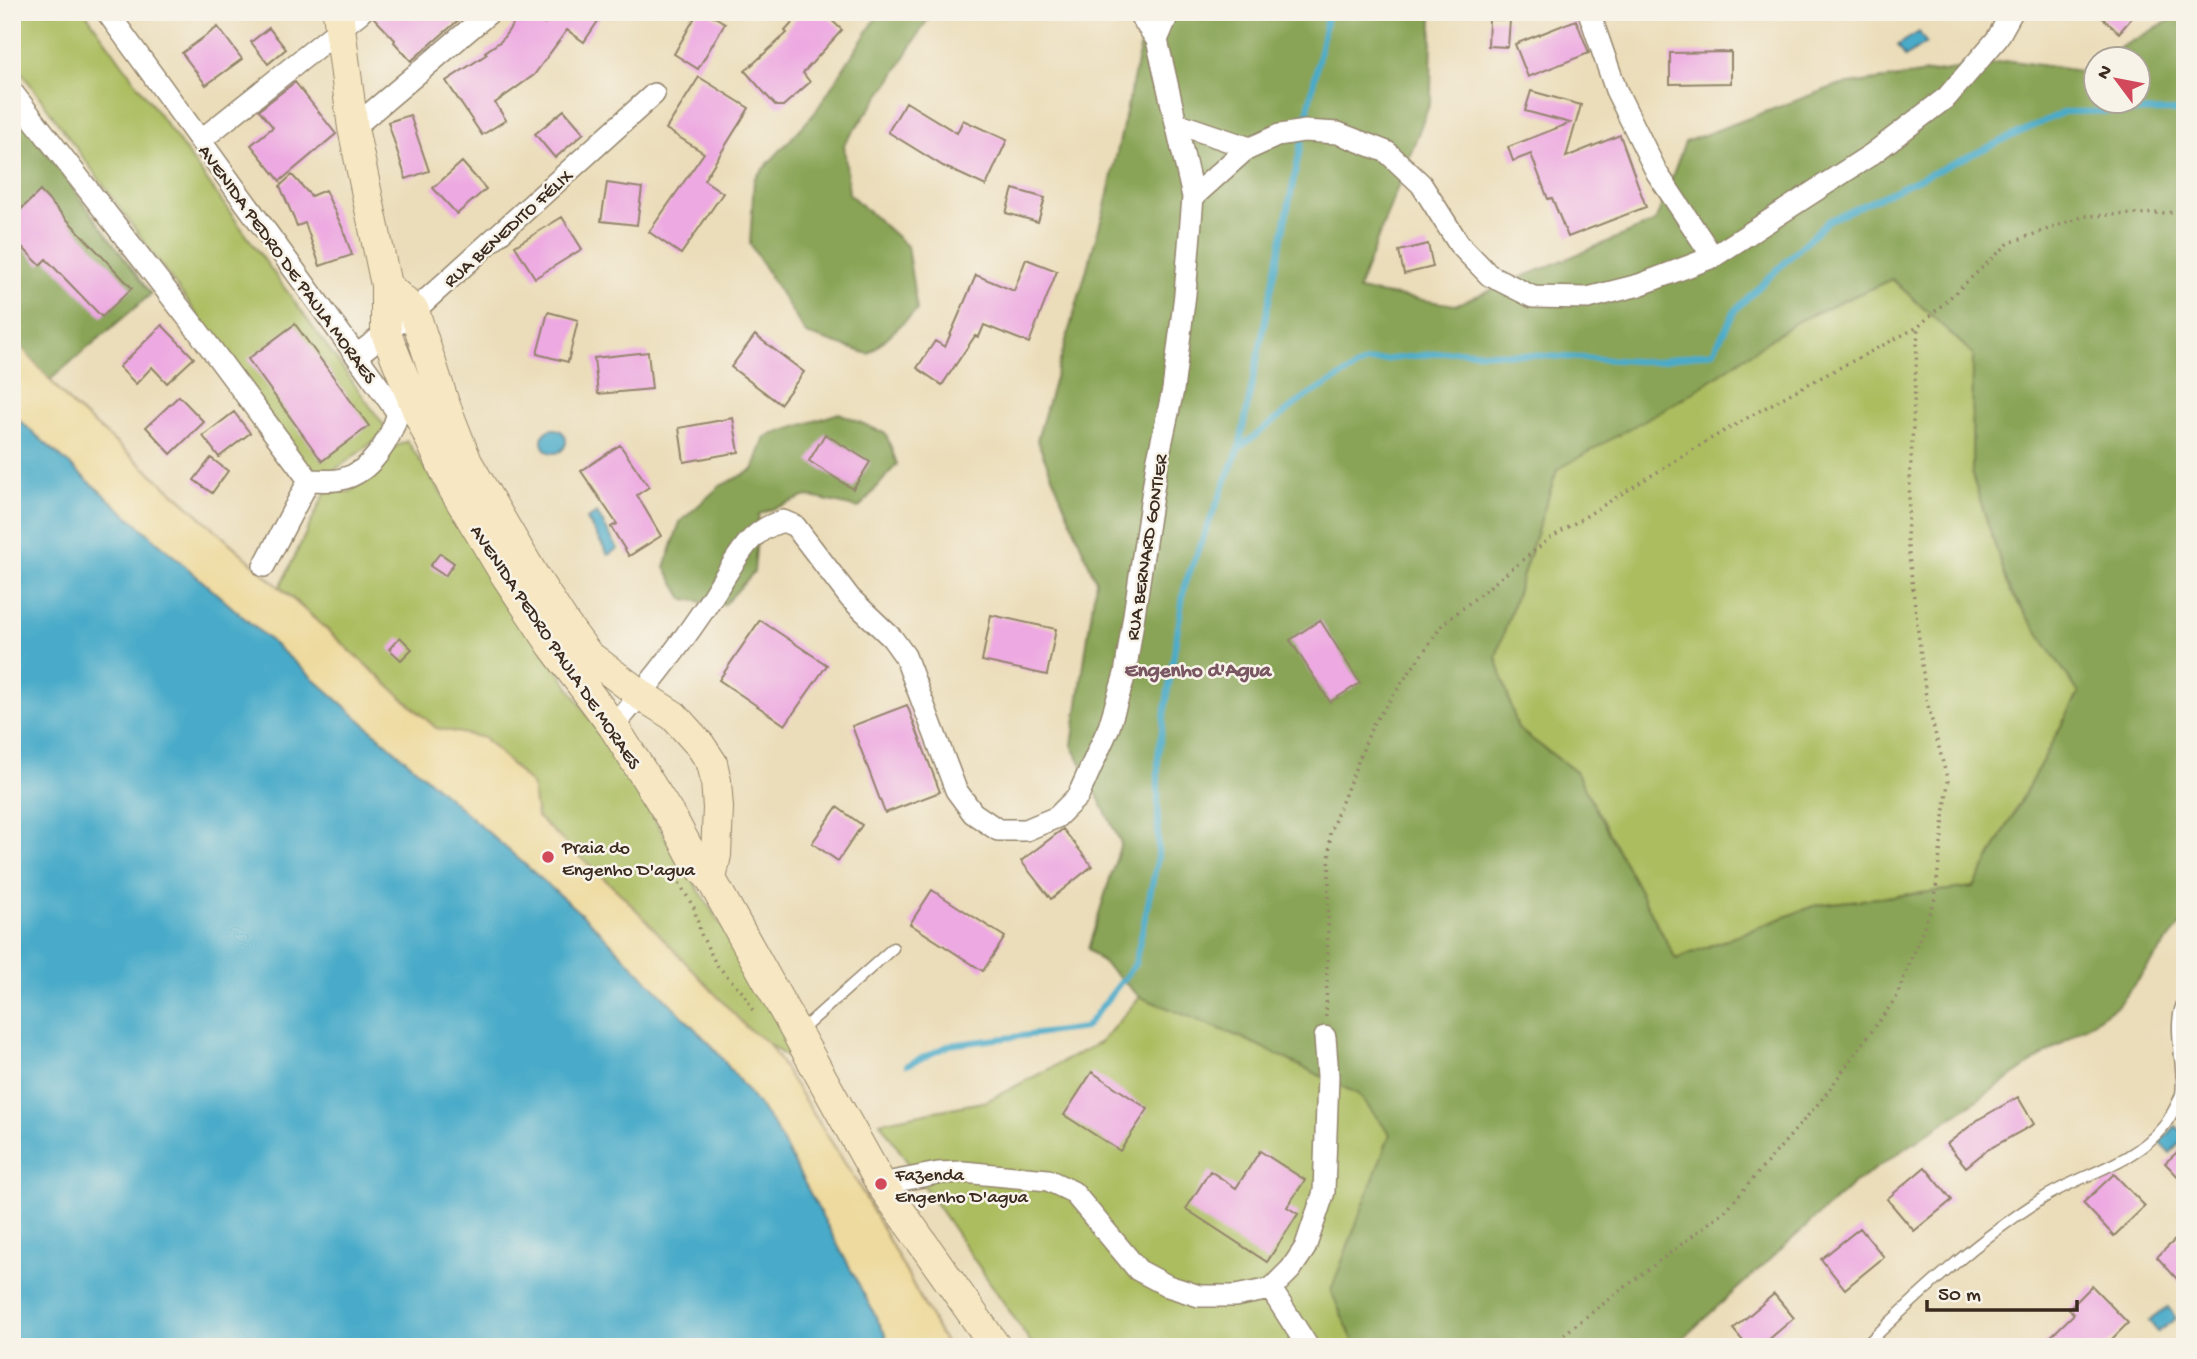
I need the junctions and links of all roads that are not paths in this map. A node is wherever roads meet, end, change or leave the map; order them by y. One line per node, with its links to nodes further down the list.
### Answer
1 (107, 12): 13 (street, AVENIDA PEDRO DE PAULA MORAES)
2 (490, 12): 12 (street)
3 (1138, 12): 8 (street)
4 (1169, 12): 8 (street)
5 (1589, 12): 16 (street)
6 (2012, 12): 16 (street)
7 (347, 18): 12 (main road, AVENIDA PEDRO PAULA DE MORAES); 13 (street)
8 (1157, 40): 11 (street, RUA BERNARD GONTIER)
9 (12, 92): 22 (street)
10 (654, 94): 18 (street, RUA BENEDITO FÉLIX)
11 (1176, 123): 14 (street); 15 (street, RUA BERNARD GONTIER)
12 (353, 128): 17 (main road, AVENIDA PEDRO PAULA DE MORAES)
13 (201, 141): 20 (street, AVENIDA PEDRO DE PAULA MORAES)
14 (1250, 148): 15 (street); 16 (street)
15 (1193, 197): 24 (street, RUA BERNARD GONTIER)
16 (1713, 257)
17 (386, 285): 18 (main road); 19 (main road, AVENIDA PEDRO PAULA DE MORAES)
18 (414, 310): 19 (street, RUA BENEDITO FÉLIX); 24 (main road, AVENIDA PEDRO PAULA DE MORAES)
19 (386, 333): 20 (street, RUA BENEDITO FÉLIX); 21 (main road, AVENIDA PEDRO PAULA DE MORAES)
20 (357, 355): 21 (street, AVENIDA PEDRO DE PAULA MORAES)
21 (409, 414): 22 (street); 25 (main road, AVENIDA PEDRO PAULA DE MORAES)
22 (309, 480): 23 (street)
23 (264, 566)
24 (641, 695): 25 (street, RUA BERNARD GONTIER); 26 (main road, AVENIDA PEDRO PAULA DE MORAES)
25 (613, 726): 27 (main road, AVENIDA PEDRO PAULA DE MORAES)
26 (718, 808): 27 (main road); 28 (main road, AVENIDA PEDRO PAULA DE MORAES)
27 (674, 822): 28 (main road, AVENIDA PEDRO PAULA DE MORAES)
28 (711, 879): 31 (main road, AVENIDA PEDRO PAULA DE MORAES)
29 (893, 948): 31 (lane)
30 (2185, 999): 37 (lane)
31 (796, 1034): 33 (main road, AVENIDA PEDRO PAULA DE MORAES)
32 (1325, 1037): 34 (street)
33 (881, 1184): 34 (street); 35 (main road, AVENIDA PEDRO PAULA DE MORAES)
34 (1271, 1289): 36 (street)
35 (996, 1347)
36 (1308, 1347)
37 (1864, 1347)

